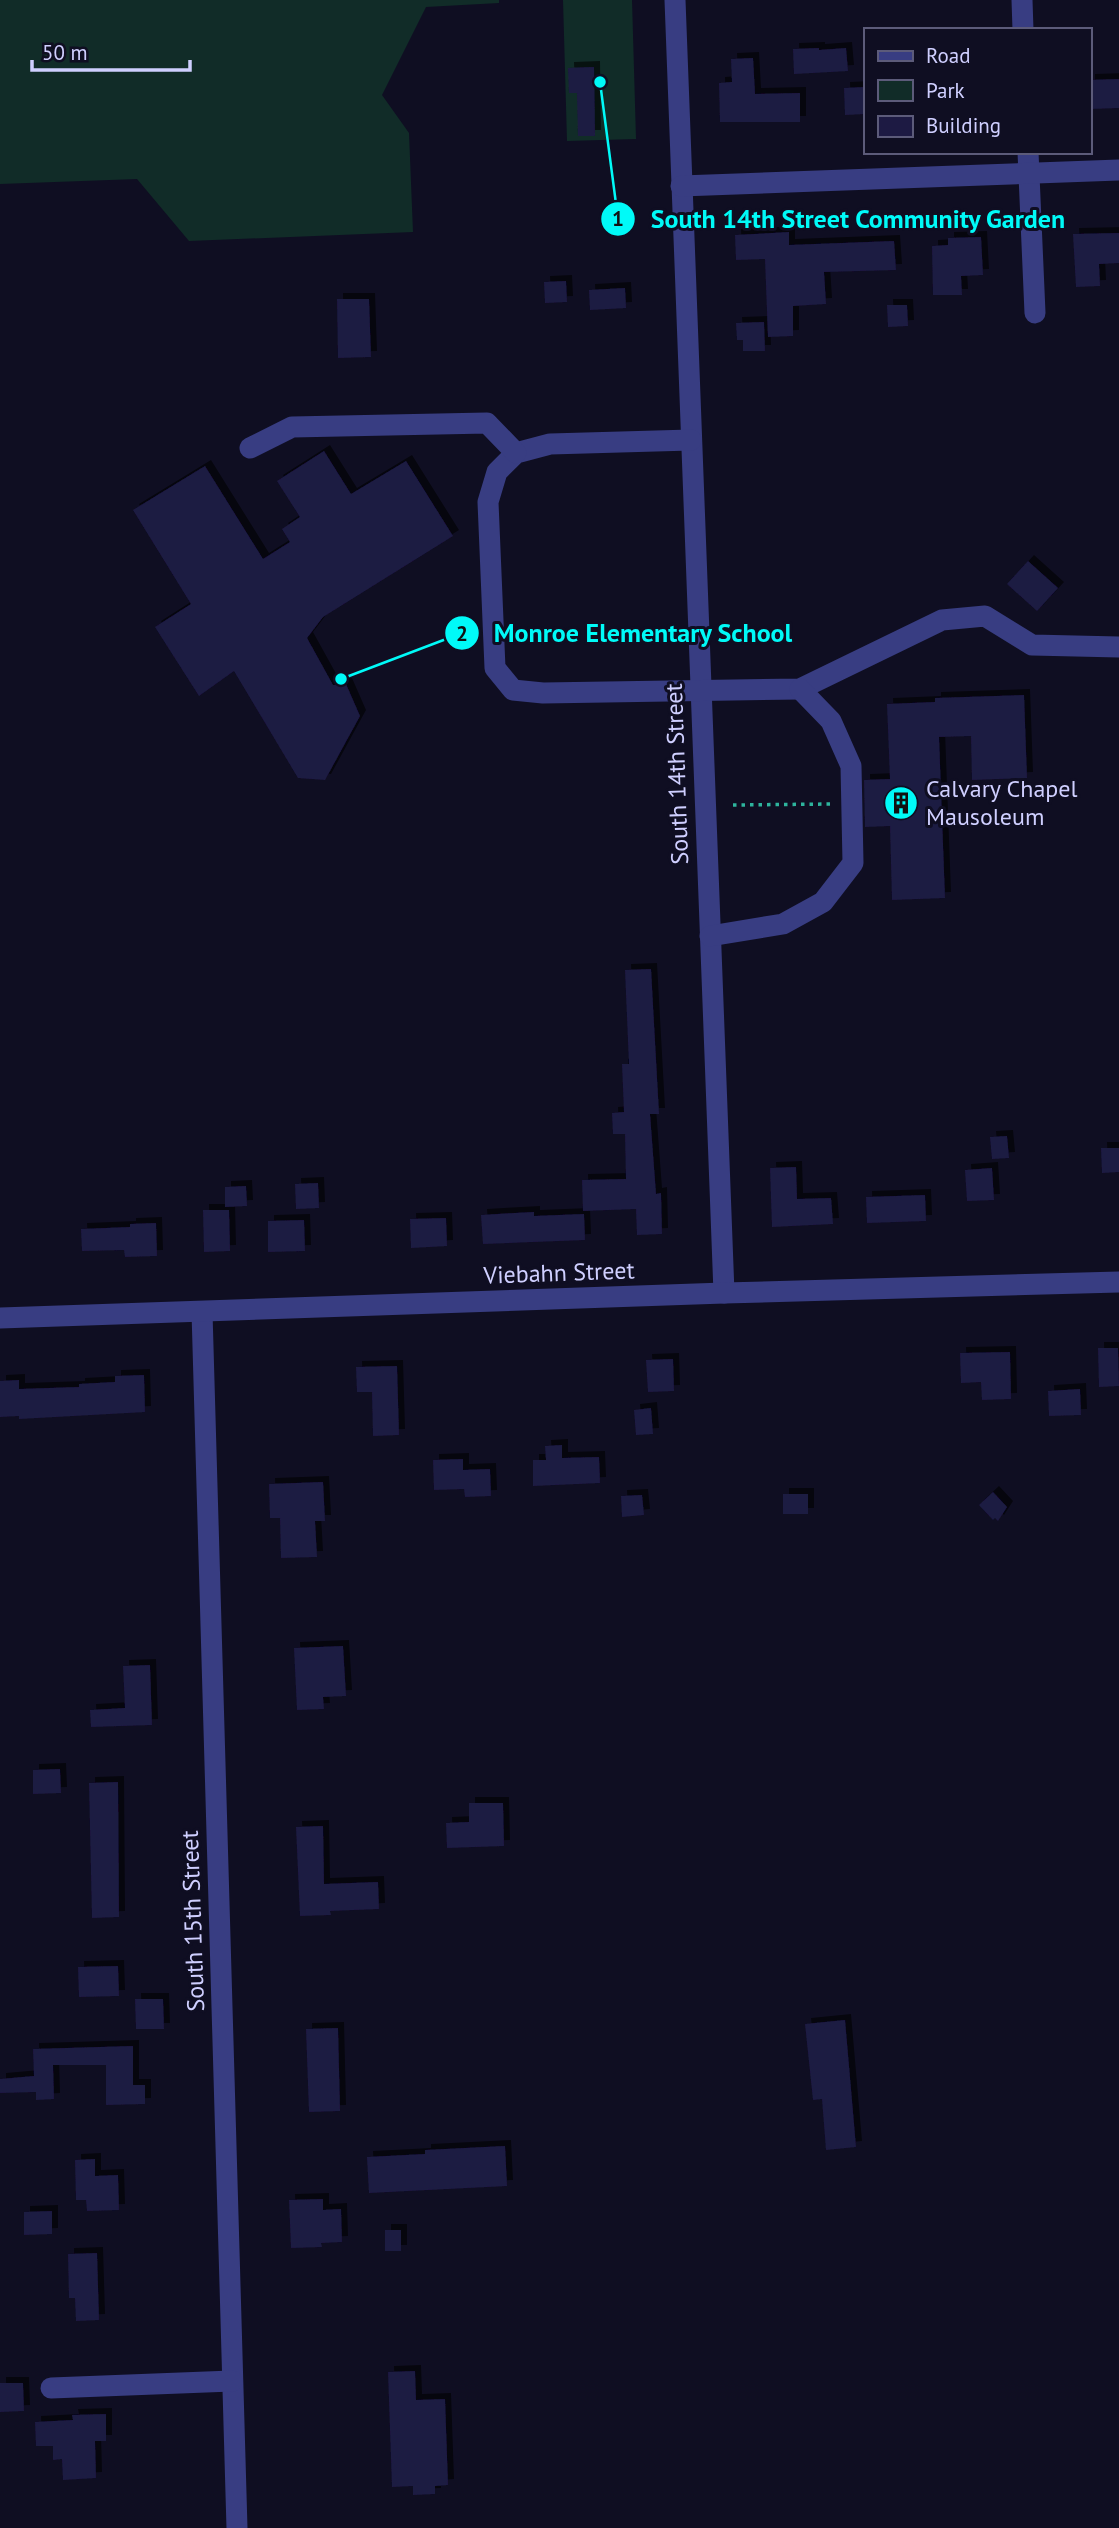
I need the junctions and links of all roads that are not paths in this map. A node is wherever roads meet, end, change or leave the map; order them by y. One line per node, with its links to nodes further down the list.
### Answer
1 (675, 0): 6 (street, South 14th Street)
2 (1022, 0): 3 (street)
3 (1023, 28)
4 (1028, 162): 5 (street); 6 (street); 7 (street)
5 (1119, 170)
6 (681, 186): 8 (street, South 14th Street)
7 (1035, 313)
8 (691, 440): 10 (street); 12 (street, South 14th Street)
9 (250, 449): 10 (street)
10 (516, 453): 12 (street)
11 (1119, 647): 13 (street)
12 (700, 690): 13 (street); 14 (street, South 14th Street)
13 (800, 690): 14 (street)
14 (710, 936): 16 (street, South 14th Street)
15 (1119, 1282): 16 (street, Viebahn Street)
16 (724, 1293): 17 (street, Viebahn Street)
17 (202, 1312): 18 (street, Viebahn Street); 19 (street, South 15th Street)
18 (0, 1318)
19 (232, 2381): 20 (street); 21 (street, South 15th Street)
20 (51, 2388)
21 (237, 2528)

